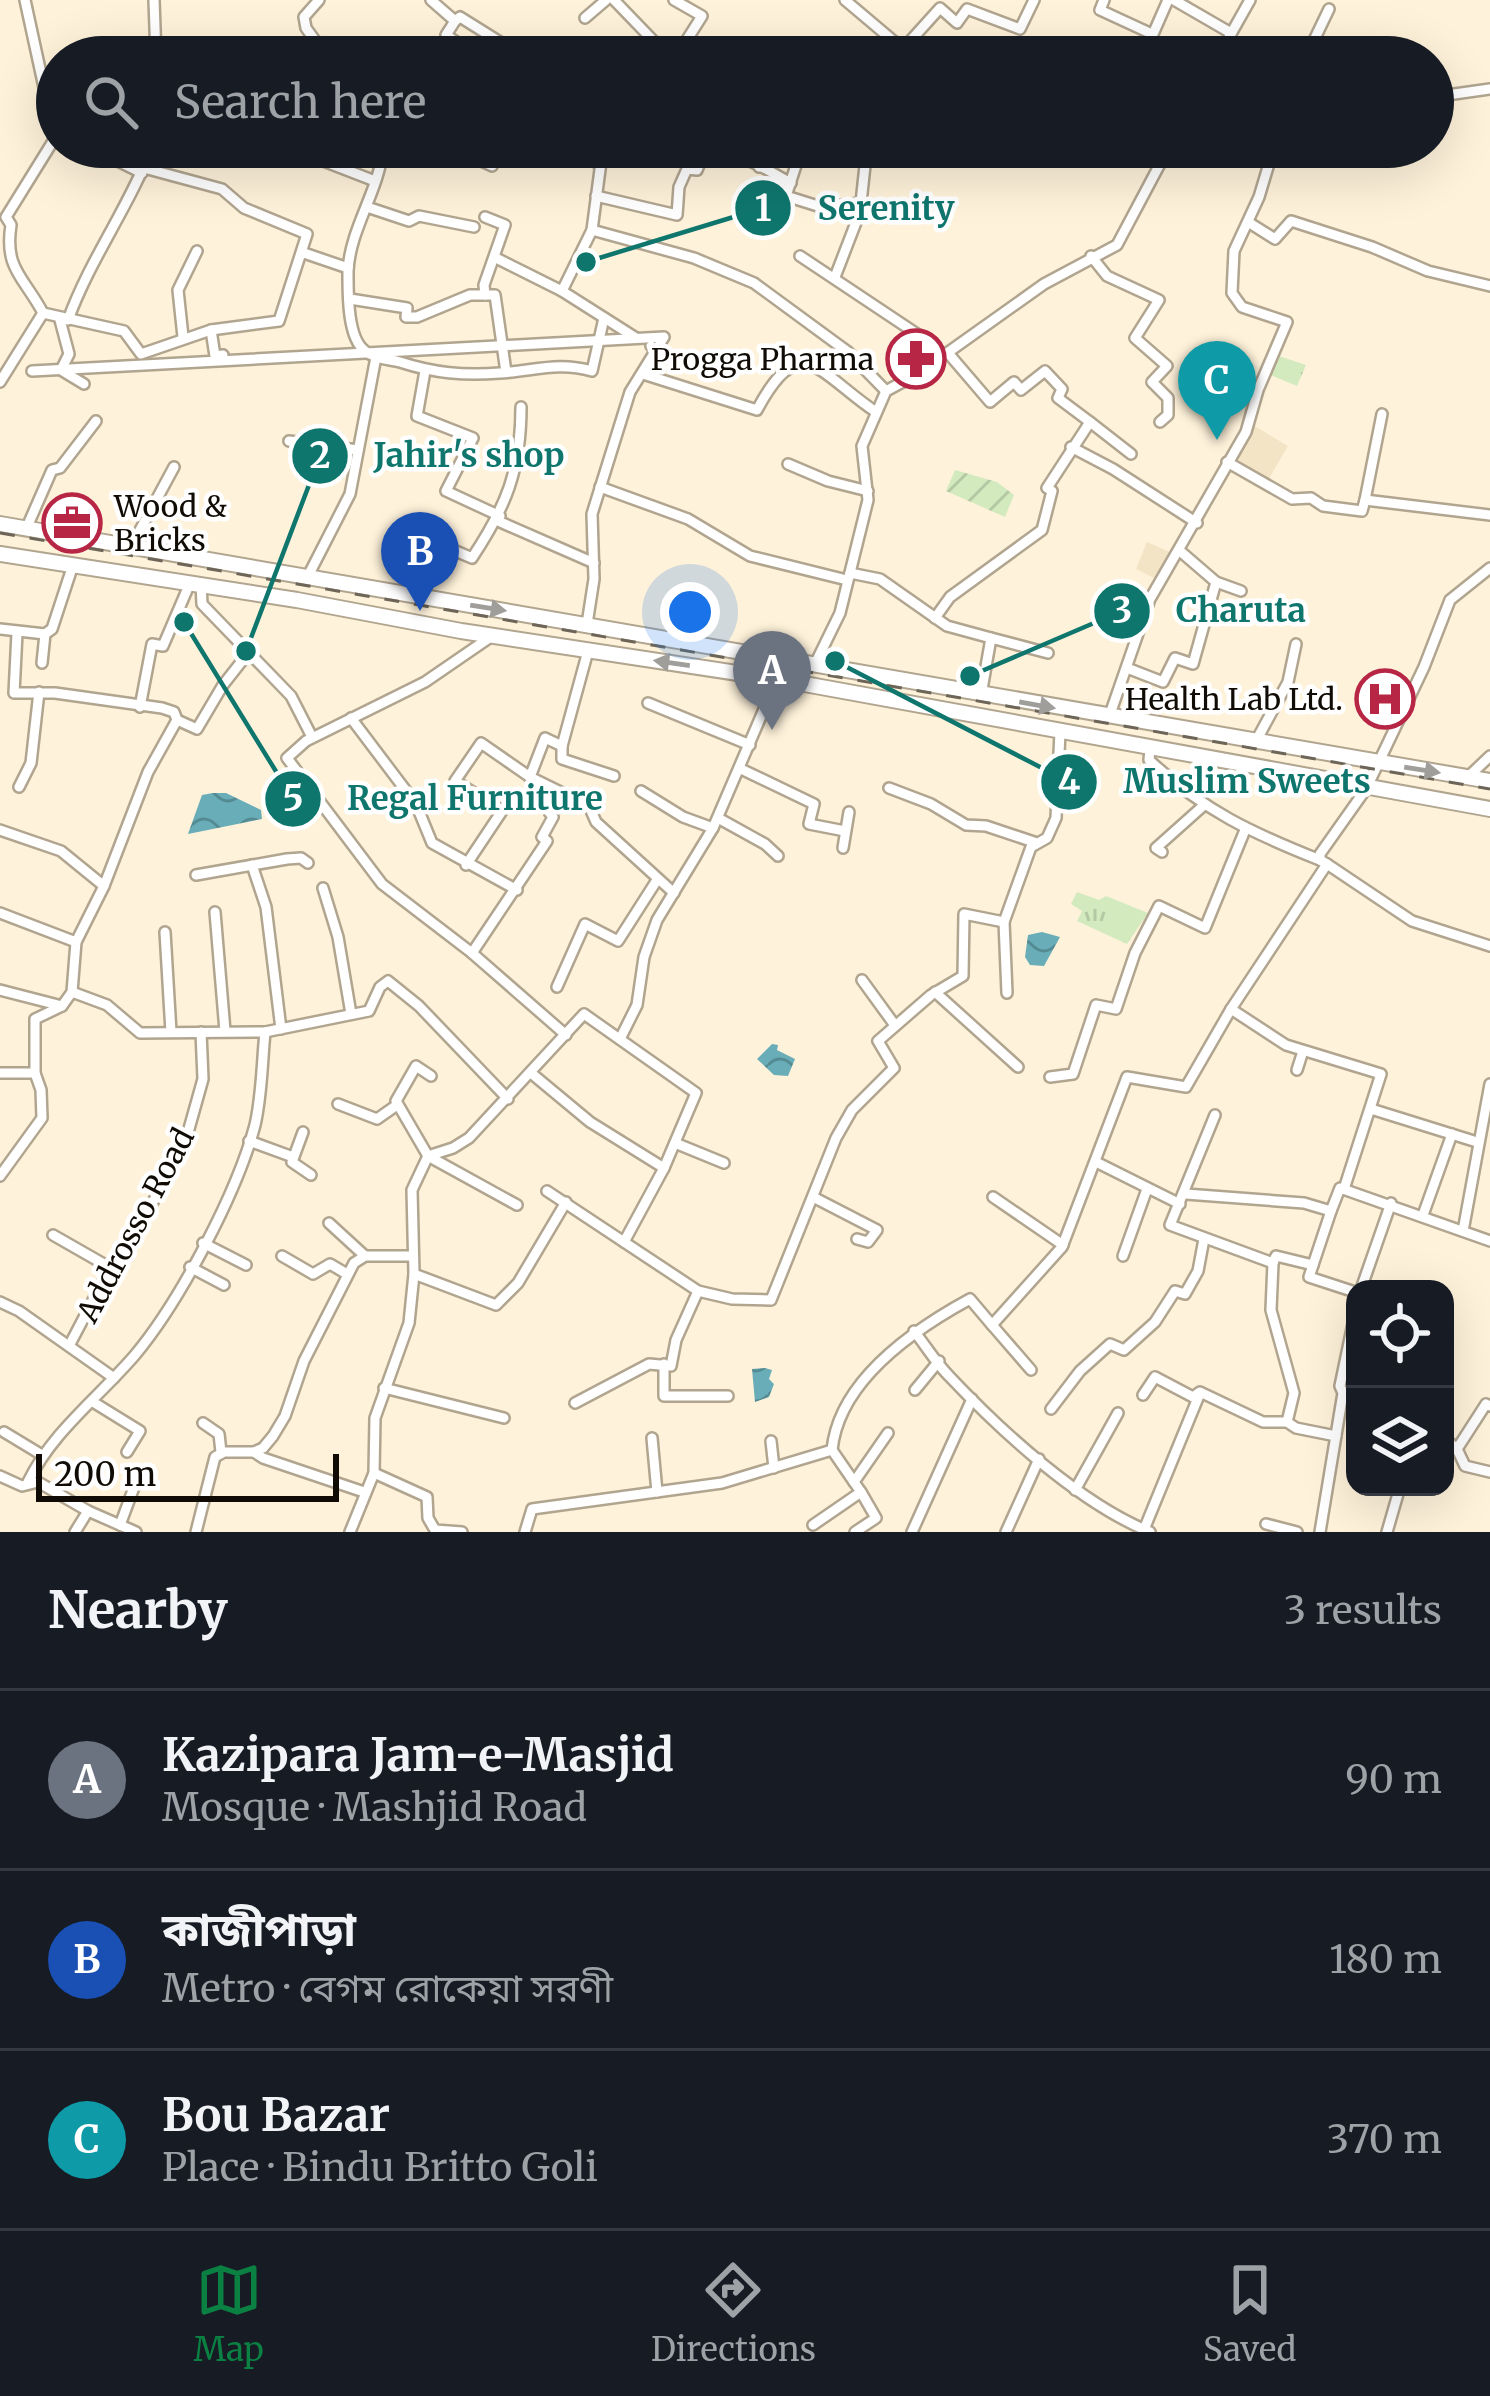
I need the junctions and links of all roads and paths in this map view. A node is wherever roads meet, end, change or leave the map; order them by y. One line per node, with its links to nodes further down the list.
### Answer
1 (25, 0): 27 (street)
2 (154, 0): 17 (street)
3 (319, 0): 18 (street)
4 (431, 0): 14 (street)
5 (610, 0): 13 (street); 21 (street)
6 (674, 0): 22 (street)
7 (845, 0): 23 (street)
8 (1034, 0): 24 (street)
9 (1104, 0): 16 (street)
10 (1171, 0): 15 (street); 16 (street)
11 (1250, 0): 15 (street)
12 (1329, 9): 26 (street)
13 (585, 18)
14 (455, 21): 19 (street); 20 (street)
15 (1231, 33): 25 (street)
16 (1152, 34)
17 (155, 36)
18 (312, 36)
19 (448, 36)
20 (491, 36)
21 (649, 36)
22 (687, 36)
23 (888, 36)
24 (915, 36)
25 (1229, 36)
26 (1316, 36)
27 (36, 45)
28 (1490, 89): 29 (street)
29 (1454, 94)
30 (36, 167): 48 (street)
31 (136, 168): 42 (street)
32 (144, 168): 42 (street)
33 (341, 168): 43 (street)
34 (382, 168): 43 (street)
35 (600, 168): 45 (street)
36 (698, 168): 45 (street)
37 (761, 168): 44 (street)
38 (796, 168): 44 (street)
39 (865, 168): 46 (street)
40 (1158, 168): 56 (street)
41 (1267, 168): 50 (street)
42 (143, 171): 54 (street); 66 (street)
43 (375, 181): 47 (street)
44 (791, 183): 46 (street)
45 (596, 196): 52 (street)
46 (861, 203): 59 (street)
47 (367, 207): 51 (street); 58 (street)
48 (3, 216): 64 (street)
49 (484, 217): 57 (street)
50 (1248, 222): 60 (street); 92 (street)
51 (474, 227)
52 (592, 230): 61 (street); 81 (street)
53 (197, 251): 68 (street)
54 (304, 253): 58 (street); 67 (street)
55 (800, 256): 59 (street)
56 (1091, 256): 72 (street); 87 (street)
57 (496, 258): 61 (street); 62 (street)
58 (348, 268): 63 (street)
59 (835, 277): 72 (street)
60 (1490, 286)
61 (562, 291): 65 (street)
62 (485, 295): 63 (street); 77 (street)
63 (350, 299): 73 (street)
64 (43, 313): 66 (street); 74 (street)
65 (604, 318): 69 (street); 77 (street)
66 (64, 320): 68 (street); 80 (street)
67 (211, 330): 68 (street); 71 (street)
68 (184, 337)
69 (656, 350): 75 (street); 78 (street)
70 (0, 351): 74 (street)
71 (301, 352)
72 (944, 355): 81 (street); 86 (street)
73 (376, 357): 76 (street); 90 (street)
74 (13, 360): 79 (street)
75 (32, 370)
76 (425, 371): 77 (street); 99 (street)
77 (506, 372)
78 (643, 374): 83 (street); 95 (street)
79 (0, 382)
80 (84, 384)
81 (886, 391): 83 (street)
82 (521, 407): 99 (street)
83 (876, 412): 96 (street)
84 (1382, 415): 97 (street)
85 (96, 421): 102 (street)
86 (1090, 422): 89 (street); 91 (street)
87 (1160, 422)
88 (289, 441): 90 (street)
89 (1071, 447): 100 (street); 116 (street)
90 (358, 450): 112 (street)
91 (1131, 454)
92 (1227, 462): 97 (street); 100 (street)
93 (788, 464): 96 (street)
94 (174, 467): 104 (street)
95 (600, 487): 108 (street); 111 (street)
96 (868, 491): 111 (street)
97 (1365, 500): 98 (street)
98 (1490, 515)
99 (499, 518): 103 (street); 108 (street)
100 (1197, 523): 105 (street)
101 (0, 524): 102 (main road)
102 (27, 527): 104 (main road)
103 (418, 535)
104 (132, 545): 107 (main road)
105 (1180, 551): 113 (street); 129 (street)
106 (0, 554): 109 (main road)
107 (204, 558): 112 (main road); 114 (main road)
108 (594, 563): 117 (street)
109 (73, 565): 114 (main road); 120 (street)
110 (1490, 568): 145 (street)
111 (849, 576): 116 (street); 128 (street)
112 (308, 578): 117 (main road, one-way to 117)
113 (1216, 582): 115 (street); 129 (street)
114 (196, 583): 121 (main road); 125 (street); 134 (street)
115 (1240, 591)
116 (935, 618): 122 (street)
117 (586, 624): 128 (main road)
118 (0, 629): 119 (street)
119 (17, 633): 120 (street); 131 (street)
120 (45, 634): 127 (street)
121 (492, 636): 124 (main road); 136 (street)
122 (991, 638): 126 (street); 132 (street)
123 (1296, 644): 140 (street)
124 (588, 650): 130 (main road, one-way to 124); 142 (street)
125 (249, 652): 137 (street); 139 (street)
126 (1048, 653)
127 (42, 663)
128 (814, 664): 132 (main road)
129 (1127, 668): 135 (street)
130 (777, 679): 138 (main road); 141 (street)
131 (39, 692): 134 (street); 150 (street)
132 (981, 695): 135 (main road, one-way to 135)
133 (648, 703): 141 (street)
134 (140, 706): 137 (street)
135 (1109, 717): 140 (main road)
136 (351, 718): 139 (street); 169 (street)
137 (177, 720): 172 (street)
138 (1060, 732): 143 (main road); 162 (street)
139 (313, 737): 182 (street)
140 (1256, 741): 145 (main road)
141 (750, 745): 146 (street)
142 (562, 746): 147 (street); 148 (street)
143 (1150, 749): 152 (main road); 155 (street)
144 (1490, 756): 149 (street)
145 (1378, 763): 149 (main road, one-way to 149); 152 (street)
146 (741, 769): 158 (street); 161 (street)
147 (614, 776)
148 (530, 777): 154 (street); 169 (street)
149 (1479, 779)
150 (19, 787)
151 (889, 788): 162 (street)
152 (1366, 789): 156 (main road); 166 (street)
153 (641, 790): 158 (street)
154 (557, 793): 171 (street); 174 (street)
155 (1203, 806): 160 (street); 164 (street)
156 (1490, 809)
157 (849, 812): 161 (street)
158 (715, 823): 165 (street); 175 (street)
159 (0, 830): 172 (street)
160 (1245, 830): 166 (street); 207 (street)
161 (844, 831): 163 (street)
162 (1034, 842): 178 (street)
163 (843, 848)
164 (1162, 852)
165 (778, 856)
166 (1323, 862): 181 (street); 190 (street)
167 (308, 863): 168 (street)
168 (252, 865): 170 (street); 193 (street)
169 (466, 865): 174 (street)
170 (196, 874)
171 (657, 880): 175 (street); 184 (street)
172 (104, 886): 180 (street)
173 (323, 889): 191 (street)
174 (518, 890): 182 (street)
175 (674, 893): 199 (street)
176 (215, 912): 194 (street)
177 (0, 913): 180 (street)
178 (1004, 922): 187 (street); 188 (street)
179 (165, 932): 195 (street)
180 (76, 942): 186 (street)
181 (1490, 946)
182 (472, 953): 198 (street)
183 (862, 980): 192 (street)
184 (557, 987)
185 (0, 990): 189 (street)
186 (72, 992): 189 (street); 195 (street)
187 (935, 992): 192 (street); 201 (street)
188 (1007, 993)
189 (62, 1006): 204 (street)
190 (1232, 1009): 200 (street); 225 (street)
191 (351, 1014): 193 (street); 209 (street)
192 (894, 1024): 232 (street)
193 (281, 1029): 197 (street)
194 (225, 1031): 196 (street); 197 (street)
195 (171, 1032): 196 (street)
196 (201, 1032): 256 (street, Addrosso Road)
197 (266, 1032): 216 (street)
198 (566, 1035): 199 (street); 205 (street)
199 (620, 1039): 217 (street)
200 (1303, 1051): 202 (street); 212 (street)
201 (1018, 1067)
202 (1297, 1070)
203 (0, 1073): 204 (street)
204 (35, 1073): 223 (street)
205 (531, 1073): 209 (street); 226 (street)
206 (430, 1076): 211 (street)
207 (1050, 1077)
208 (1490, 1084): 218 (street)
209 (508, 1099): 221 (street)
210 (338, 1104): 211 (street)
211 (397, 1106): 221 (street)
212 (1371, 1109): 215 (street); 230 (street)
213 (1216, 1115): 234 (street)
214 (303, 1132): 222 (street)
215 (1452, 1134): 218 (street); 239 (street)
216 (249, 1141): 222 (street); 247 (street)
217 (675, 1142): 224 (street); 226 (street)
218 (1477, 1146): 220 (street); 241 (street)
219 (0, 1151): 223 (street)
220 (1490, 1153)
221 (428, 1156): 237 (street); 251 (street)
222 (293, 1157): 227 (street)
223 (14, 1158): 228 (street)
224 (724, 1162)
225 (1096, 1162): 229 (street); 248 (street)
226 (664, 1168): 246 (street)
227 (311, 1175)
228 (0, 1176)
229 (1147, 1189): 234 (street); 252 (street)
230 (1344, 1189): 236 (street); 238 (street)
231 (547, 1191): 235 (street)
232 (813, 1197): 243 (street); 263 (street)
233 (993, 1197): 248 (street)
234 (1183, 1199): 238 (street); 244 (street)
235 (566, 1202): 246 (street); 259 (street)
236 (1391, 1203): 239 (street); 260 (street)
237 (518, 1205)
238 (1330, 1210): 255 (street)
239 (1423, 1215): 241 (street)
240 (329, 1223): 250 (street)
241 (1463, 1231): 245 (street)
242 (53, 1234): 256 (street)
243 (857, 1239)
244 (1204, 1239): 253 (street); 284 (street)
245 (1490, 1240)
246 (624, 1242): 263 (street)
247 (203, 1243): 254 (street); 257 (street)
248 (1063, 1245): 265 (street)
249 (282, 1256): 258 (street)
250 (365, 1256): 251 (street); 258 (street)
251 (412, 1256): 259 (street)
252 (1124, 1256)
253 (1273, 1263): 255 (street); 287 (street)
254 (246, 1265)
255 (1313, 1265): 262 (street)
256 (109, 1267): 267 (street, Addrosso Road)
257 (190, 1268): 261 (street); 272 (street)
258 (347, 1274): 297 (street)
259 (414, 1274): 273 (street)
260 (1362, 1280)
261 (224, 1285)
262 (1346, 1288)
263 (698, 1291): 270 (street)
264 (0, 1302): 267 (street)
265 (992, 1325): 266 (street); 271 (street)
266 (914, 1331): 269 (street); 296 (street)
267 (69, 1346): 272 (street)
268 (1346, 1357): 275 (street)
269 (939, 1360): 274 (street); 279 (street)
270 (664, 1364): 277 (street); 281 (street)
271 (1031, 1370)
272 (114, 1378): 280 (street)
273 (384, 1388): 286 (street); 304 (street)
274 (915, 1390)
275 (1346, 1391)
276 (1200, 1392): 278 (street); 287 (street); 317 (street)
277 (728, 1396)
278 (1143, 1396)
279 (972, 1399): 301 (street); 325 (street)
280 (93, 1402): 298 (street); 300 (street)
281 (575, 1402)
282 (1346, 1404): 291 (street)
283 (1490, 1406): 295 (street)
284 (1051, 1409)
285 (1118, 1413): 309 (street)
286 (504, 1418)
287 (1287, 1421): 291 (street)
288 (203, 1423): 299 (street)
289 (4, 1432): 300 (street)
290 (888, 1433): 308 (street)
291 (1336, 1436): 328 (street)
292 (652, 1438): 311 (street)
293 (771, 1441): 302 (street)
294 (1454, 1446): 295 (street)
295 (1457, 1449): 303 (street)
296 (832, 1450): 302 (street); 308 (street)
297 (254, 1451): 299 (street); 310 (street)
298 (127, 1452)
299 (221, 1452): 320 (street)
300 (42, 1455): 306 (street)
301 (1039, 1459): 309 (street); 326 (street)
302 (774, 1468): 311 (street)
303 (1490, 1472)
304 (374, 1473): 310 (street); 322 (street)
305 (0, 1476): 306 (street)
306 (28, 1482): 313 (street)
307 (136, 1482): 315 (street)
308 (857, 1487): 316 (street); 324 (street)
309 (1076, 1490): 317 (street)
310 (364, 1492): 321 (street)
311 (656, 1492): 323 (street)
312 (1397, 1496): 329 (street)
313 (88, 1511): 315 (street); 318 (street)
314 (1266, 1524): 327 (street)
315 (120, 1525): 319 (street)
316 (813, 1525)
317 (1146, 1531)
318 (75, 1532)
319 (134, 1532)
320 (196, 1532)
321 (350, 1532)
322 (462, 1532)
323 (525, 1532)
324 (855, 1532)
325 (912, 1532)
326 (1006, 1532)
327 (1297, 1532)
328 (1320, 1532)
329 (1387, 1532)

